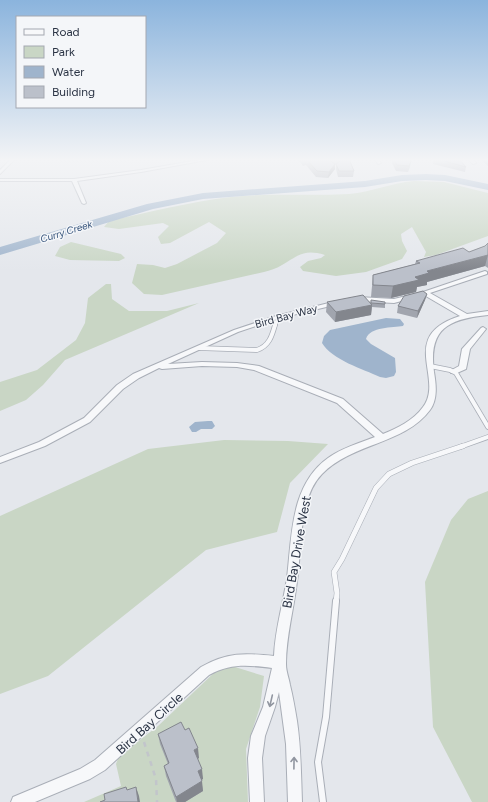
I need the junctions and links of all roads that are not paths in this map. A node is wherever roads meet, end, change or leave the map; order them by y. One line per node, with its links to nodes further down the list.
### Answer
1 (81, 196): 2 (street)
2 (84, 203)
3 (485, 273): 4 (street, Bird Bay Way)
4 (425, 293): 6 (street); 7 (street, Bird Bay Way)
5 (488, 313): 6 (street)
6 (465, 316): 10 (street, Bird Bay Drive West)
7 (278, 317): 9 (street, Bird Bay Way); 9 (lane)
8 (483, 329): 12 (street)
9 (199, 348): 11 (street, Bird Bay Way)
10 (430, 366): 12 (lane); 14 (street, Bird Bay Drive West)
11 (154, 368): 14 (street, Bird Bay Way); 16 (street, Bird Bay Way)
12 (454, 371): 13 (lane)
13 (488, 427)
14 (381, 436): 17 (street, Bird Bay Drive West)
15 (488, 436): 21 (lane)
16 (0, 460)
17 (279, 662): 18 (street, Bird Bay Circle); 19 (street, one-way to 19); 20 (street, Bird Bay Drive West, one-way to 17)
18 (18, 802)
19 (257, 802)
20 (294, 802)
21 (323, 802)

